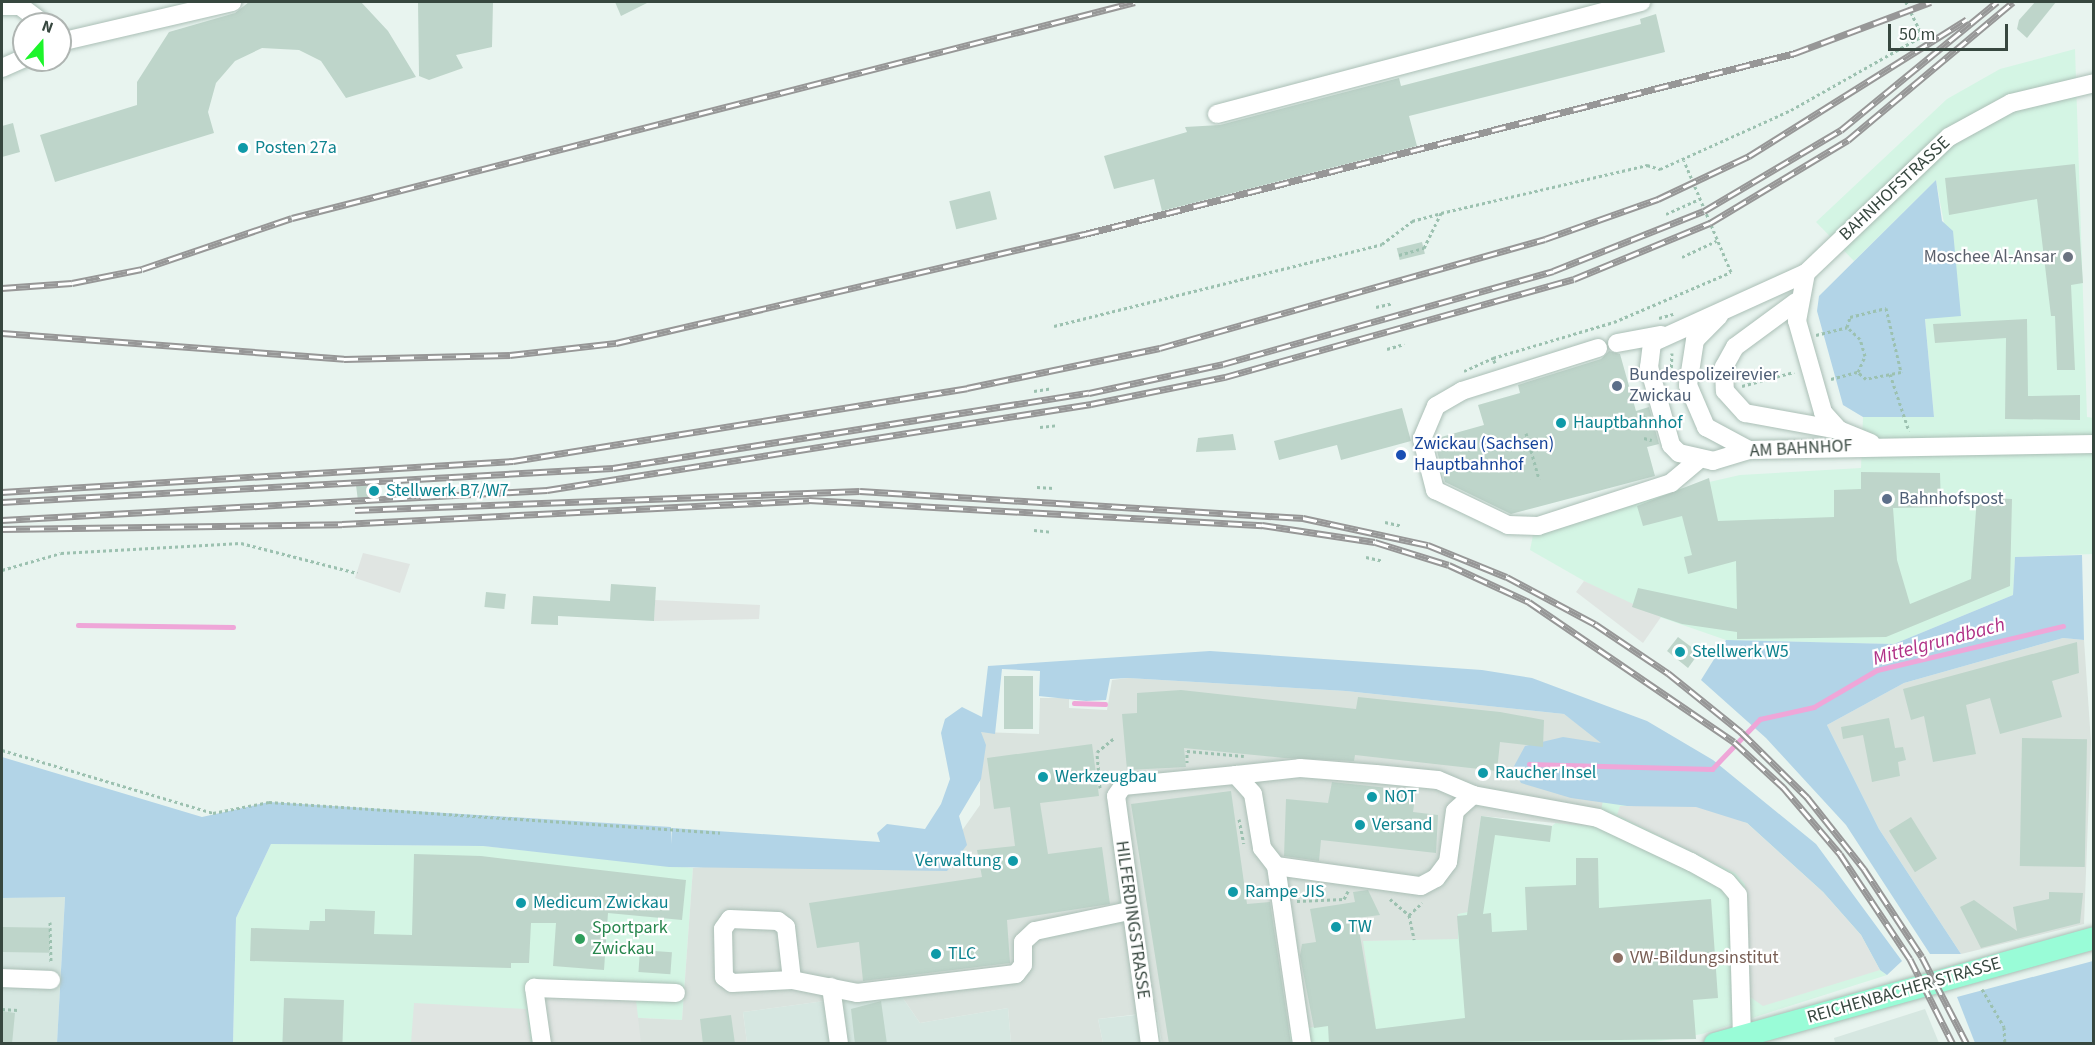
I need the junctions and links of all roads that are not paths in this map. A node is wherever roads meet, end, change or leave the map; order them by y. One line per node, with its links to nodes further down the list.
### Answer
1 (232, 2): 4 (street)
2 (1641, 2): 8 (street)
3 (2, 6): 5 (street)
4 (195, 6): 6 (street)
5 (28, 12)
6 (72, 36)
7 (2094, 83): 9 (street, BAHNHOFSTRASSE)
8 (1217, 114)
9 (1806, 273): 10 (street); 11 (street)
10 (1796, 302): 15 (street, AM BAHNHOF); 15 (street)
11 (1730, 308): 12 (street); 18 (street)
12 (1661, 335): 13 (street); 19 (street)
13 (1617, 343)
14 (1598, 348): 19 (street)
15 (1839, 430): 17 (street, AM BAHNHOF)
16 (2094, 444): 17 (street, AM BAHNHOF)
17 (1878, 445): 18 (street, AM BAHNHOF)
18 (1749, 450): 19 (street, AM BAHNHOF)
19 (1696, 461)
20 (1236, 776): 21 (street); 22 (street); 23 (street, HILFERDINGSTRASSE)
21 (1473, 795): 22 (street); 31 (street)
22 (1275, 866): 30 (street)
23 (1129, 911): 28 (street); 34 (street, HILFERDINGSTRASSE)
24 (2094, 938): 31 (main road, REICHENBACHER STRASSE)
25 (2, 978): 26 (street)
26 (51, 980)
27 (792, 980): 27 (street); 28 (street)
28 (831, 987): 33 (street)
29 (676, 993): 32 (street)
30 (1301, 1035)
31 (1743, 1040): 35 (main road, REICHENBACHER STRASSE)
32 (542, 1044)
33 (839, 1044)
34 (1150, 1044)
35 (1715, 1044)

